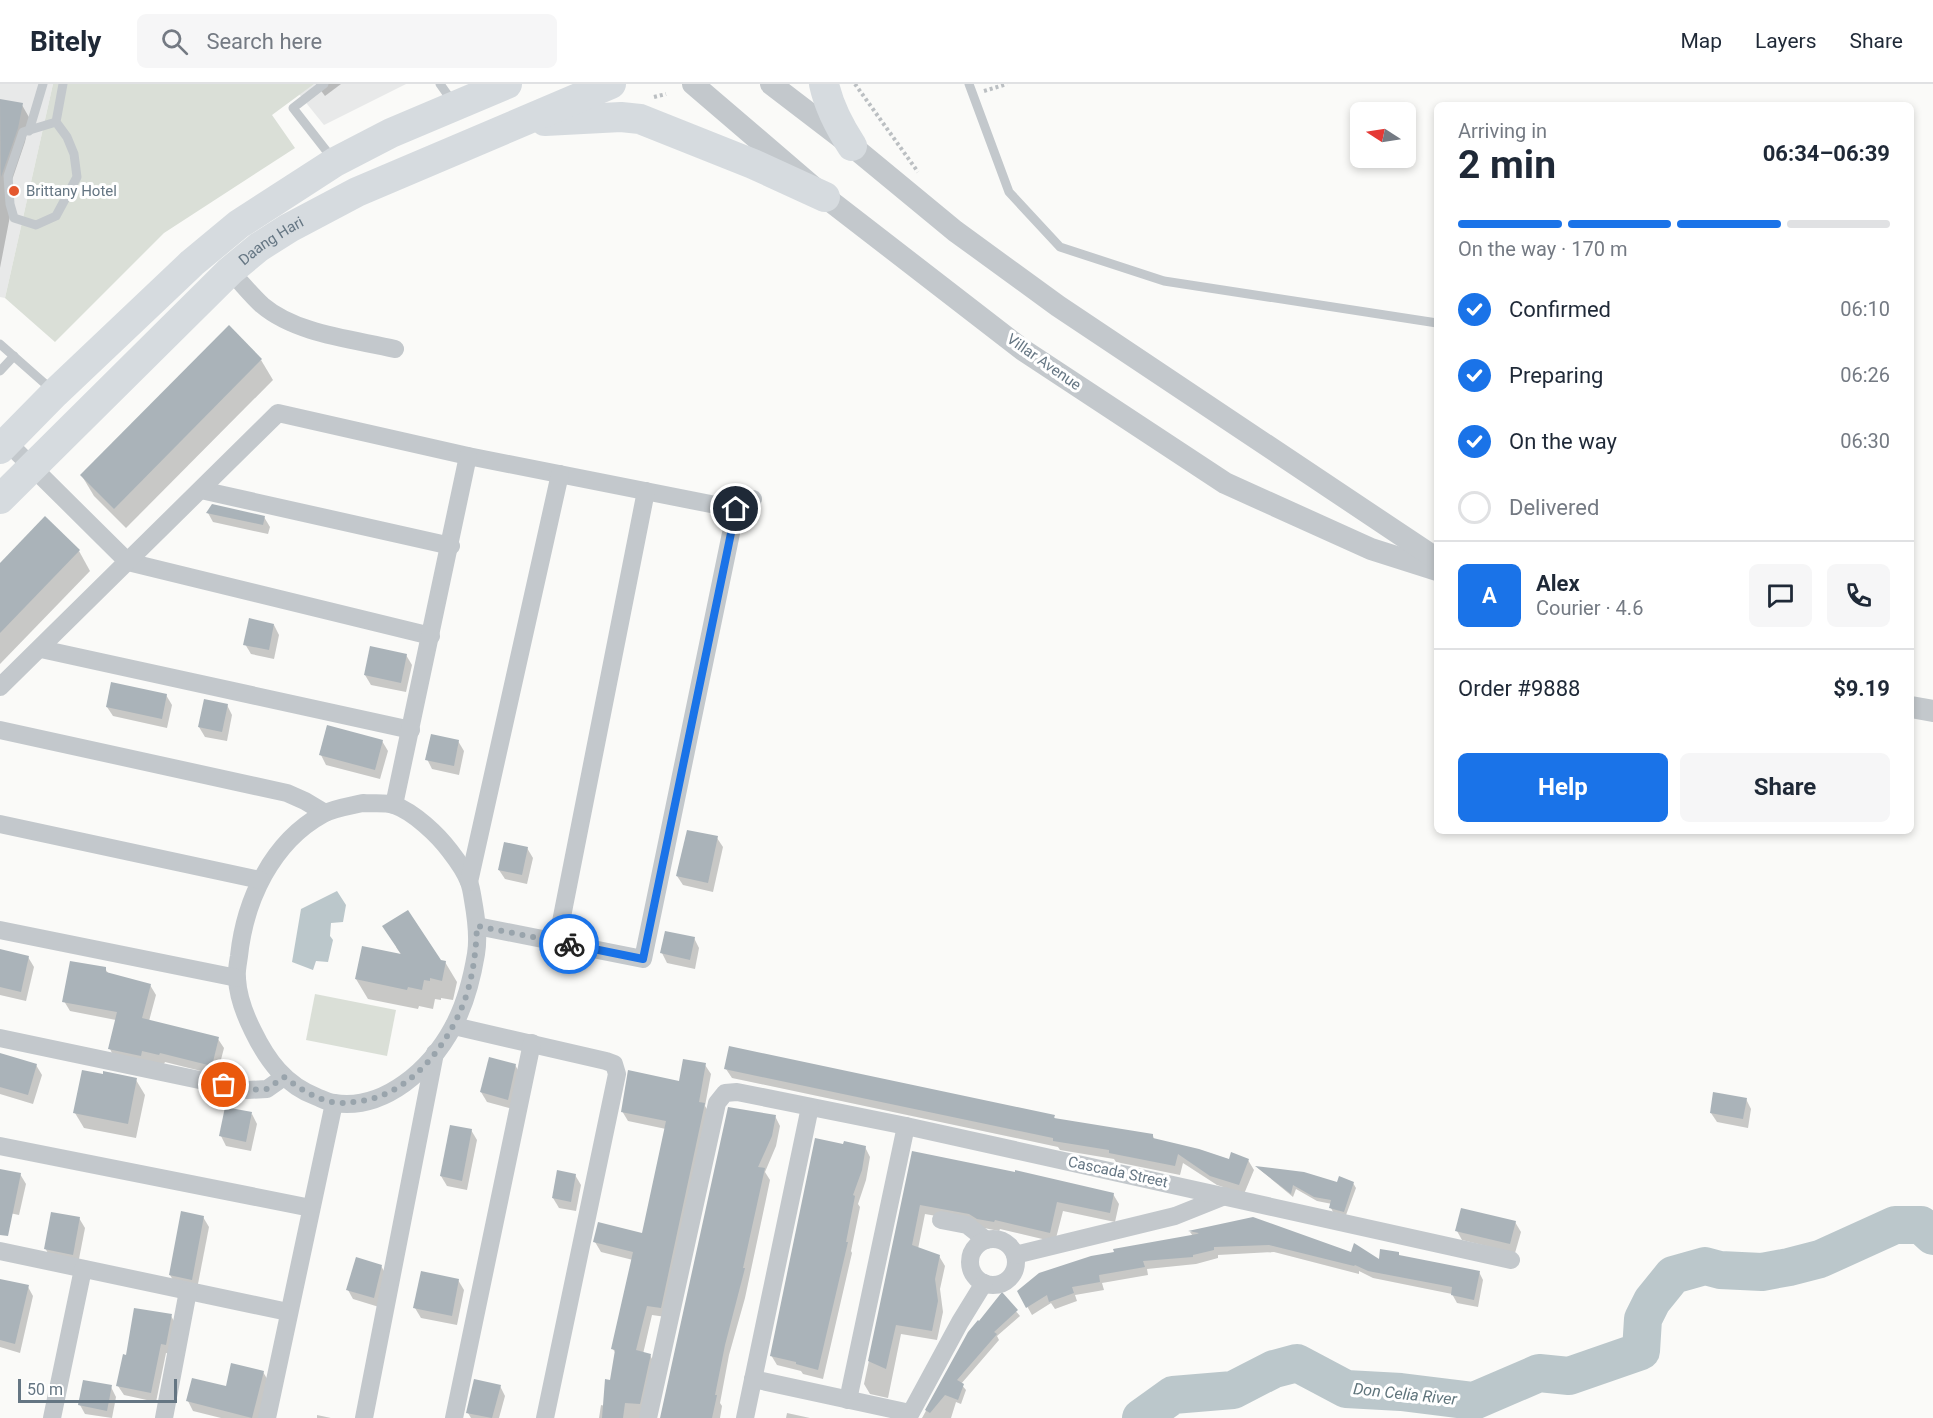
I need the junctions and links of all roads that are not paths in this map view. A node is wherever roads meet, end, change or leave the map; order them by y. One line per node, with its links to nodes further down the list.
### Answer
1 (43, 84): 13 (lane)
2 (63, 84): 11 (lane)
3 (324, 84): 15 (lane)
4 (611, 84): 12 (main road, Daang Hari)
5 (693, 84): 16 (street, Villar Avenue)
6 (771, 84): 14 (street)
7 (824, 84): 14 (main road)
8 (969, 84): 18 (lane)
9 (504, 85): 10 (main road)
10 (448, 95): 15 (main road)
11 (56, 122): 13 (lane); 13 (lane)
12 (518, 123): 16 (main road); 17 (main road, Daang Hari)
13 (29, 130)
14 (852, 146): 34 (street)
15 (335, 162): 23 (main road)
16 (825, 197): 36 (street, Villar Avenue)
17 (230, 271): 20 (street); 26 (main road, Daang Hari)
18 (1434, 323)
19 (0, 344): 21 (lane)
20 (395, 349)
21 (14, 356): 22 (lane); 23 (lane)
22 (0, 371)
23 (55, 393): 24 (main road)
24 (3, 445): 26 (street)
25 (468, 456): 27 (street); 28 (street); 33 (street)
26 (33, 466): 30 (main road, Daang Hari); 35 (street)
27 (560, 474): 29 (street); 48 (street)
28 (201, 490): 33 (street); 35 (street)
29 (646, 491): 32 (street); 51 (street)
30 (0, 499)
31 (753, 499): 32 (street)
32 (736, 509): 51 (street)
33 (451, 546): 37 (street)
34 (1434, 557)
35 (128, 562): 37 (street); 38 (street)
36 (1434, 569)
37 (431, 636): 43 (street)
38 (40, 649): 39 (street); 43 (street)
39 (0, 687)
40 (1914, 708): 41 (street)
41 (1933, 711)
42 (0, 730): 45 (street)
43 (411, 730): 44 (street)
44 (394, 805): 45 (street); 48 (street)
45 (325, 813): 47 (street)
46 (0, 824): 47 (street)
47 (260, 880): 52 (street)
48 (469, 882): 49 (street)
49 (477, 926): 51 (street); 53 (street)
50 (0, 930): 52 (street)
51 (557, 942)
52 (237, 978): 57 (street)
53 (454, 1026): 55 (street); 56 (street)
54 (0, 1038): 57 (street)
55 (532, 1044): 80 (street); 81 (street)
56 (435, 1053): 58 (street); 79 (street)
57 (284, 1077): 58 (street)
58 (334, 1103): 63 (street)
59 (810, 1107): 60 (street, Cascada Street); 73 (street); 82 (street, Cascada Street)
60 (906, 1126): 62 (street, Cascada Street); 74 (street)
61 (0, 1146): 63 (street)
62 (1225, 1196): 67 (street); 68 (street, Cascada Street)
63 (311, 1208): 72 (street)
64 (941, 1220): 65 (street)
65 (986, 1240): 67 (street); 70 (street)
66 (0, 1251): 69 (street)
67 (1015, 1255): 70 (street)
68 (1511, 1260)
69 (83, 1269): 71 (street); 76 (street)
70 (984, 1283): 75 (street)
71 (188, 1291): 72 (street); 77 (street)
72 (288, 1312): 78 (street)
73 (753, 1379): 74 (street); 83 (street)
74 (848, 1400): 75 (street)
75 (909, 1416)
76 (52, 1418)
77 (164, 1418)
78 (267, 1418)
79 (364, 1418)
80 (454, 1418)
81 (545, 1418)
82 (648, 1418)
83 (745, 1418)

